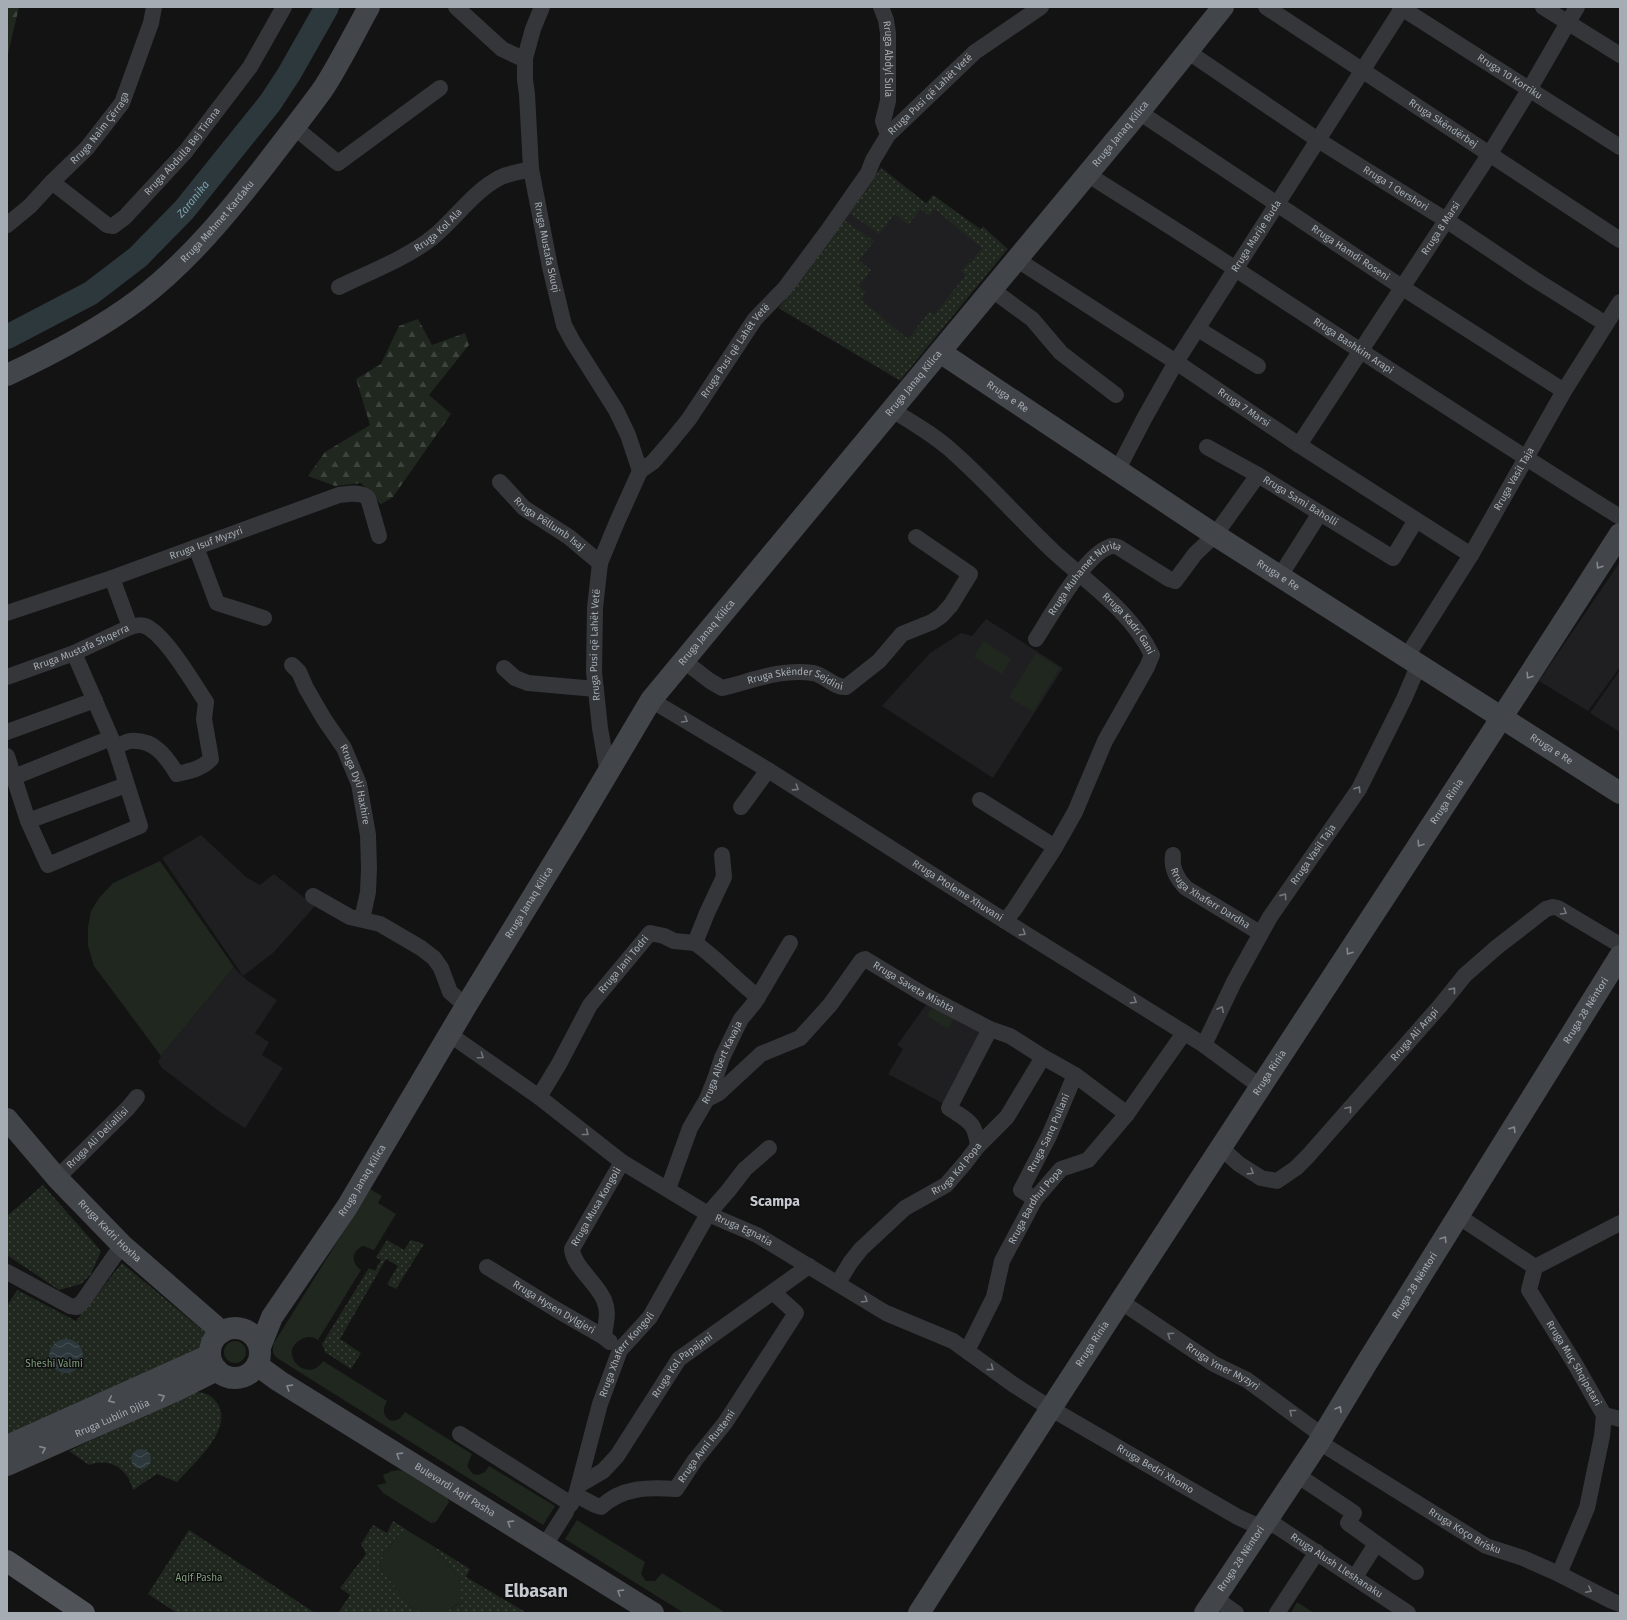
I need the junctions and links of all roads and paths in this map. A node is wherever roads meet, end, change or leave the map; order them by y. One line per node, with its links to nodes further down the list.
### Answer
1 (154, 7): 29 (street, Rruga Naim Çërraga)
2 (284, 7): 29 (street, Rruga Abdulla Bej Tirana)
3 (369, 7): 22 (main road, Rruga Mehmet Kardaku)
4 (456, 7): 17 (street)
5 (542, 7): 17 (street, Rruga Mustafa Skuqi)
6 (881, 7): 23 (street, Rruga Abdyl Sula)
7 (1041, 7): 13 (street, Rruga Pusi që Lahët Vetë)
8 (1223, 7): 15 (main road, Rruga Janaq Kilica)
9 (1266, 7): 18 (street, Rruga Skëndërbej)
10 (1543, 7): 14 (street)
11 (1577, 7): 14 (street, Rruga 8 Marsi)
12 (1401, 8): 18 (street, Rruga Marije Buda); 20 (street, Rruga 10 Korriku)
13 (1022, 13): 23 (street, Rruga Pusi që Lahët Vetë)
14 (1568, 22): 16 (street); 20 (street, Rruga 8 Marsi)
15 (1187, 51): 21 (main road, Rruga Janaq Kilica); 24 (street, Rruga 1 Qershori)
16 (1620, 55)
17 (525, 58): 27 (street, Rruga Mustafa Skuqi)
18 (1363, 70): 24 (street, Rruga Marije Buda); 26 (street, Rruga Skëndërbej)
19 (440, 88): 22 (street)
20 (1530, 90): 25 (street, Rruga 10 Korriku); 26 (street, Rruga 8 Marsi)
21 (1140, 112): 28 (main road, Rruga Janaq Kilica); 30 (street, Rruga Hamdi Roseni)
22 (294, 127): 46 (main road, Rruga Mehmet Kardaku)
23 (888, 135): 54 (street, Rruga Pusi që Lahët Vetë)
24 (1318, 140): 30 (street, Rruga Marije Buda); 31 (street, Rruga 1 Qershori)
25 (1620, 147)
26 (1489, 154): 31 (street, Rruga 8 Marsi); 33 (street, Rruga Skëndërbej)
27 (531, 169): 36 (street, Rruga Kol Ala); 54 (street, Rruga Mustafa Skuqi)
28 (1087, 174): 34 (main road, Rruga Janaq Kilica); 35 (street, Rruga Bashkim Arapi)
29 (52, 182): 32 (street, Rruga Naim Çërraga)
30 (1276, 203): 35 (street, Rruga Marije Buda); 37 (street, Rruga Hamdi Roseni)
31 (1446, 220): 37 (street, Rruga 8 Marsi); 40 (street, Rruga 1 Qershori)
32 (7, 225)
33 (1620, 240)
34 (1016, 259): 38 (main road, Rruga Janaq Kilica); 44 (street, Rruga 7 Marsi)
35 (1236, 269): 41 (street, Rruga Marije Buda); 43 (street, Rruga Bashkim Arapi)
36 (339, 286)
37 (1403, 288): 43 (street, Rruga 8 Marsi); 47 (street, Rruga Hamdi Roseni)
38 (992, 289): 42 (main road, Rruga Janaq Kilica); 48 (street)
39 (1620, 302): 40 (street, Rruga Vasil Taja)
40 (1606, 324): 47 (street, Rruga Vasil Taja)
41 (1198, 329): 44 (street, Rruga Marije Buda); 45 (street)
42 (940, 352): 49 (main road, Rruga Janaq Kilica); 53 (main road, Rruga e Re)
43 (1360, 352): 50 (street, Rruga 8 Marsi); 52 (street, Rruga Bashkim Arapi)
44 (1176, 362): 50 (street, Rruga 7 Marsi); 53 (street, Rruga Marije Buda)
45 (1258, 366)
46 (7, 375)
47 (1564, 392): 52 (street, Rruga Vasil Taja)
48 (1116, 395)
49 (892, 410): 67 (street, Rruga Kadri Gani); 76 (main road, Rruga Janaq Kilica)
50 (1299, 445): 59 (street, Rruga 7 Marsi)
51 (1207, 447): 55 (street, Rruga Sami Baholli)
52 (1526, 459): 58 (street, Rruga Bashkim Arapi); 65 (street, Rruga Vasil Taja)
53 (1118, 470): 60 (main road, Rruga e Re)
54 (640, 471): 66 (street, Rruga Pusi që Lahët Vetë)
55 (1258, 474): 57 (street, Rruga Sami Baholli); 60 (street)
56 (500, 482): 66 (street, Rruga Pëllumb Isaj)
57 (1320, 513): 59 (street, Rruga Sami Baholli); 68 (street)
58 (1620, 517)
59 (1416, 520): 65 (street, Rruga 7 Marsi)
60 (1215, 534): 67 (street, Rruga Muhamet Ndrita); 68 (main road, Rruga e Re)
61 (1620, 534): 83 (main road, Rruga Rinia, one-way to 83)
62 (379, 536): 64 (street, Rruga Isuf Myzyri)
63 (916, 537): 76 (street, Rruga Skënder Sejdini)
64 (196, 547): 69 (street, Rruga Isuf Myzyri); 71 (street)
65 (1471, 555): 75 (street, Rruga Vasil Taja)
66 (600, 563): 80 (street, Rruga Pusi që Lahët Vetë)
67 (1079, 573): 73 (street, Rruga Muhamet Ndrita); 95 (street, Rruga Kadri Gani)
68 (1280, 576): 75 (main road, Rruga e Re)
69 (112, 578): 70 (street, Rruga Isuf Myzyri); 72 (street, Rruga Mustafa Shqerra)
70 (7, 613)
71 (264, 618)
72 (130, 627): 74 (street, Rruga Mustafa Shqerra); 85 (street)
73 (1036, 639)
74 (74, 653): 79 (street, Rruga Mustafa Shqerra); 81 (street)
75 (1413, 660): 83 (main road, Rruga e Re); 101 (street, Rruga Vasil Taja, one-way to 75)
76 (684, 661): 82 (main road, Rruga Janaq Kilica)
77 (292, 665): 99 (street, Rruga Dyli Haxhire)
78 (504, 668): 80 (street)
79 (7, 677)
80 (596, 689): 88 (street, Rruga Pusi që Lahët Vetë)
81 (95, 700): 84 (street); 85 (street)
82 (651, 700): 87 (street, Rruga Ptoleme Xhuvani, one-way to 87); 88 (main road, Rruga Janaq Kilica)
83 (1502, 718): 91 (main road, Rruga e Re); 114 (main road, Rruga Rinia, one-way to 114)
84 (7, 732)
85 (113, 742): 89 (street); 90 (street)
86 (7, 756): 89 (street)
87 (768, 770): 93 (street); 100 (street, Rruga Ptoleme Xhuvani, one-way to 100)
88 (608, 774): 107 (main road, Rruga Janaq Kilica)
89 (14, 777): 94 (street)
90 (126, 786): 94 (street); 94 (street)
91 (1620, 793)
92 (980, 800): 95 (street)
93 (741, 808)
94 (28, 821)
95 (1055, 847): 100 (street, Rruga Kadri Gani)
96 (722, 855): 102 (street)
97 (1173, 855): 101 (street, Rruga Xhaferr Dardha)
98 (313, 896): 99 (street)
99 (362, 919): 107 (street)
100 (1005, 921): 109 (street, Rruga Ptoleme Xhuvani, one-way to 109)
101 (1260, 933): 111 (street, Rruga Vasil Taja, one-way to 101)
102 (695, 943): 106 (street); 115 (street, Rruga Jani Todri)
103 (790, 943): 106 (street, Rruga Albert Kavaja)
104 (1620, 945): 122 (street, Rruga Ali Arapi, one-way to 104)
105 (1620, 956): 128 (main road, Rruga 28 Nëntori, one-way to 105)
106 (758, 996): 117 (street, Rruga Albert Kavaja)
107 (466, 1006): 110 (main road, Rruga Janaq Kilica)
108 (990, 1030): 112 (street, Rruga Saveta Mishta); 117 (street, Rruga Saveta Mishta); 120 (street)
109 (1184, 1033): 111 (street, Rruga Ptoleme Xhuvani); 118 (street, Rruga Bardhul Popa)
110 (449, 1034): 115 (street, Rruga Egnatia, one-way to 115); 138 (main road, Rruga Janaq Kilica)
111 (1204, 1045): 114 (street, Rruga Ptoleme Xhuvani)
112 (1043, 1057): 113 (street, Rruga Saveta Mishta); 120 (street, Rruga Kol Popa)
113 (1075, 1075): 118 (street, Rruga Saveta Mishta); 126 (street, Rruga Sanq Pullani)
114 (1261, 1087): 122 (main road, Rruga Rinia)
115 (539, 1097): 123 (street, Rruga Egnatia, one-way to 123)
116 (137, 1098): 124 (street, Rruga Ali Deliallisi)
117 (707, 1099): 125 (street, Rruga Albert Kavaja)
118 (1127, 1114): 126 (street, Rruga Bardhul Popa)
119 (7, 1119): 124 (main road, Rruga Kadri Hoxha)
120 (978, 1146): 135 (street, Rruga Kol Popa)
121 (769, 1148): 127 (street, Rruga Xhaferr Kongoli)
122 (1221, 1148): 137 (main road, Rruga Rinia)
123 (622, 1162): 125 (street, Rruga Egnatia); 141 (street, Rruga Musa Kongoli)
124 (58, 1178): 130 (main road, Rruga Kadri Hoxha)
125 (668, 1189): 127 (street, Rruga Egnatia)
126 (1035, 1199): 143 (street, Rruga Bardhul Popa)
127 (708, 1214): 131 (street, Rruga Egnatia); 142 (street, Rruga Xhaferr Kongoli)
128 (1458, 1216): 133 (street); 150 (main road, Rruga 28 Nëntori, one-way to 128)
129 (1620, 1223): 133 (street)
130 (122, 1245): 134 (street); 140 (main road, Rruga Kadri Hoxha)
131 (809, 1266): 135 (street, Rruga Egnatia); 136 (street, Rruga Kol Papajani)
132 (487, 1267): 141 (street, Rruga Hysen Dylgjeri)
133 (1535, 1267): 147 (street, Rruga Muç Shqipetari)
134 (7, 1272)
135 (838, 1283): 143 (street, Rruga Egnatia, one-way to 143)
136 (773, 1292): 154 (street, Rruga Kol Papajani); 154 (street, Rruga Avni Rustemi)
137 (1120, 1301): 146 (main road, Rruga Rinia); 150 (street, Rruga Ymer Myzyri, one-way to 137)
138 (272, 1317): 139 (main road); 144 (main road, Rruga Janaq Kilica)
139 (245, 1331): 140 (main road); 144 (main road)
140 (222, 1332): 145 (main road)
141 (604, 1337): 142 (street, Rruga Hysen Dylgjeri)
142 (620, 1350): 154 (street, Rruga Xhaferr Kongoli)
143 (967, 1351): 146 (street, Rruga Egnatia, one-way to 146)
144 (258, 1356): 145 (main road); 157 (main road, Bulevardi Aqif Pasha, one-way to 144)
145 (214, 1362): 151 (main road, Rruga Lublin Djlia, one-way to 151); 152 (main road, Rruga Lublin Djlia, one-way to 145)
146 (1050, 1408): 155 (street, Rruga Bedri Xhomo); 169 (main road, Rruga Rinia)
147 (1604, 1416): 148 (street); 161 (street, Rruga Muç Shqipetari)
148 (1620, 1419)
149 (460, 1434): 154 (street)
150 (1321, 1439): 153 (main road, Rruga 28 Nëntori); 161 (street, Rruga Koço Brisku)
151 (9, 1443)
152 (7, 1465)
153 (1297, 1475): 155 (main road, Rruga 28 Nëntori); 156 (street)
154 (572, 1500): 157 (street, Rruga Xhaferr Kongoli)
155 (1262, 1527): 158 (street, Rruga Alush Lleshanaku); 165 (main road, Rruga 28 Nëntori)
156 (1376, 1544): 160 (street); 163 (street)
157 (545, 1545): 168 (main road, Bulevardi Aqif Pasha, one-way to 157)
158 (1317, 1552): 163 (street, Rruga Alush Lleshanaku); 171 (street)
159 (7, 1561): 167 (main road)
160 (1416, 1572)
161 (1559, 1574): 164 (street, Rruga Koço Brisku, one-way to 164)
162 (7, 1576): 166 (main road)
163 (1355, 1577): 172 (street, Rruga Alush Lleshanaku)
164 (1620, 1604)
165 (1210, 1606): 170 (street)
166 (63, 1613)
167 (84, 1613)
168 (653, 1613)
169 (919, 1613)
170 (1236, 1613)
171 (1277, 1613)
172 (1408, 1613)

